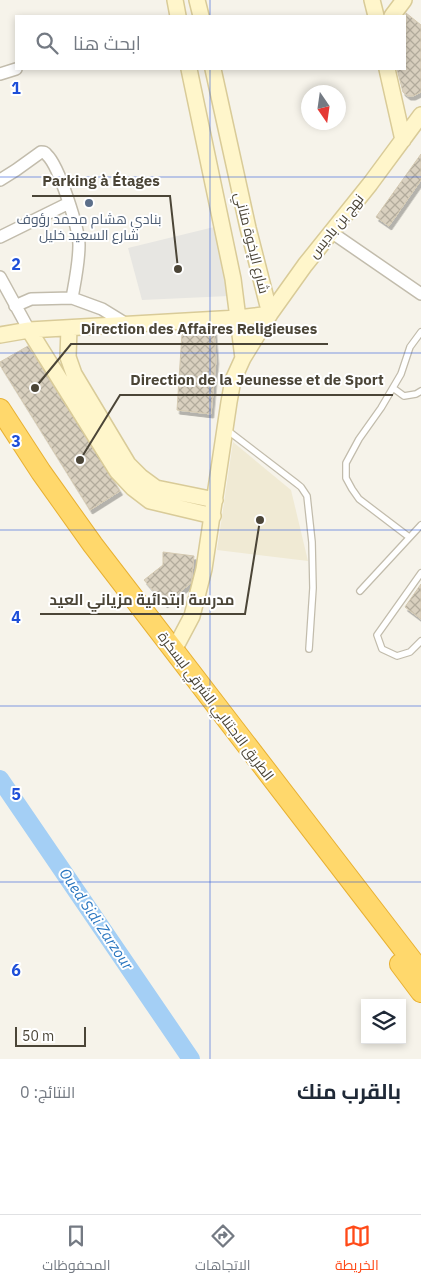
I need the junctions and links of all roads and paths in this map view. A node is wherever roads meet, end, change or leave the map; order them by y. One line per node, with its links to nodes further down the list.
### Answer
1 (175, 0): 5 (street)
2 (197, 0): 6 (street)
3 (372, 0): 7 (street)
4 (404, 0): 8 (street)
5 (178, 15)
6 (201, 15)
7 (376, 15)
8 (393, 15)
9 (15, 69): 13 (street)
10 (189, 70): 17 (street, شارع الإخوة مناني)
11 (212, 70): 15 (street, شارع الإخوة مناني)
12 (387, 70): 14 (street)
13 (0, 74)
14 (396, 109): 16 (street); 18 (street)
15 (223, 120): 17 (street); 21 (street, شارع الإخوة مناني)
16 (419, 122): 18 (street, نهج بن باديس)
17 (201, 125): 23 (street, شارع الإخوة مناني)
18 (403, 140): 22 (street, نهج بن باديس)
19 (0, 180): 20 (street)
20 (69, 203): 24 (street); 27 (street)
21 (248, 228): 23 (street); 29 (street, شارع الإخوة مناني)
22 (332, 232): 26 (street); 29 (street, نهج بن باديس)
23 (224, 233): 30 (street, شارع الإخوة مناني)
24 (0, 237)
25 (0, 277): 28 (street)
26 (419, 289)
27 (72, 298): 28 (street); 31 (street)
28 (15, 306): 33 (street)
29 (270, 314): 30 (street); 37 (street)
30 (238, 318): 31 (street); 37 (street, شارع الإخوة مناني)
31 (128, 325): 32 (street)
32 (70, 328): 33 (street); 36 (street)
33 (29, 330): 35 (street); 38 (street)
34 (421, 332): 39 (lane)
35 (0, 335)
36 (68, 357): 38 (street); 44 (street)
37 (243, 358): 42 (street)
38 (50, 363): 44 (street)
39 (393, 388): 40 (lane); 48 (lane)
40 (421, 392)
41 (0, 409): 53 (highway, الطريق الاجتنابي الشرقي لبسكرة)
42 (225, 429): 45 (street); 52 (lane)
43 (0, 433): 55 (highway, الطريق الاجتنابي الشرقي لبسكرة)
44 (123, 467): 45 (street); 46 (street)
45 (215, 500): 46 (street)
46 (213, 516): 53 (street)
47 (421, 525): 48 (lane)
48 (409, 537): 50 (lane)
49 (421, 573): 51 (lane)
50 (360, 591)
51 (421, 641)
52 (309, 649)
53 (174, 650): 54 (highway, الطريق الاجتنابي الشرقي لبسكرة)
54 (421, 972)
55 (421, 992)

